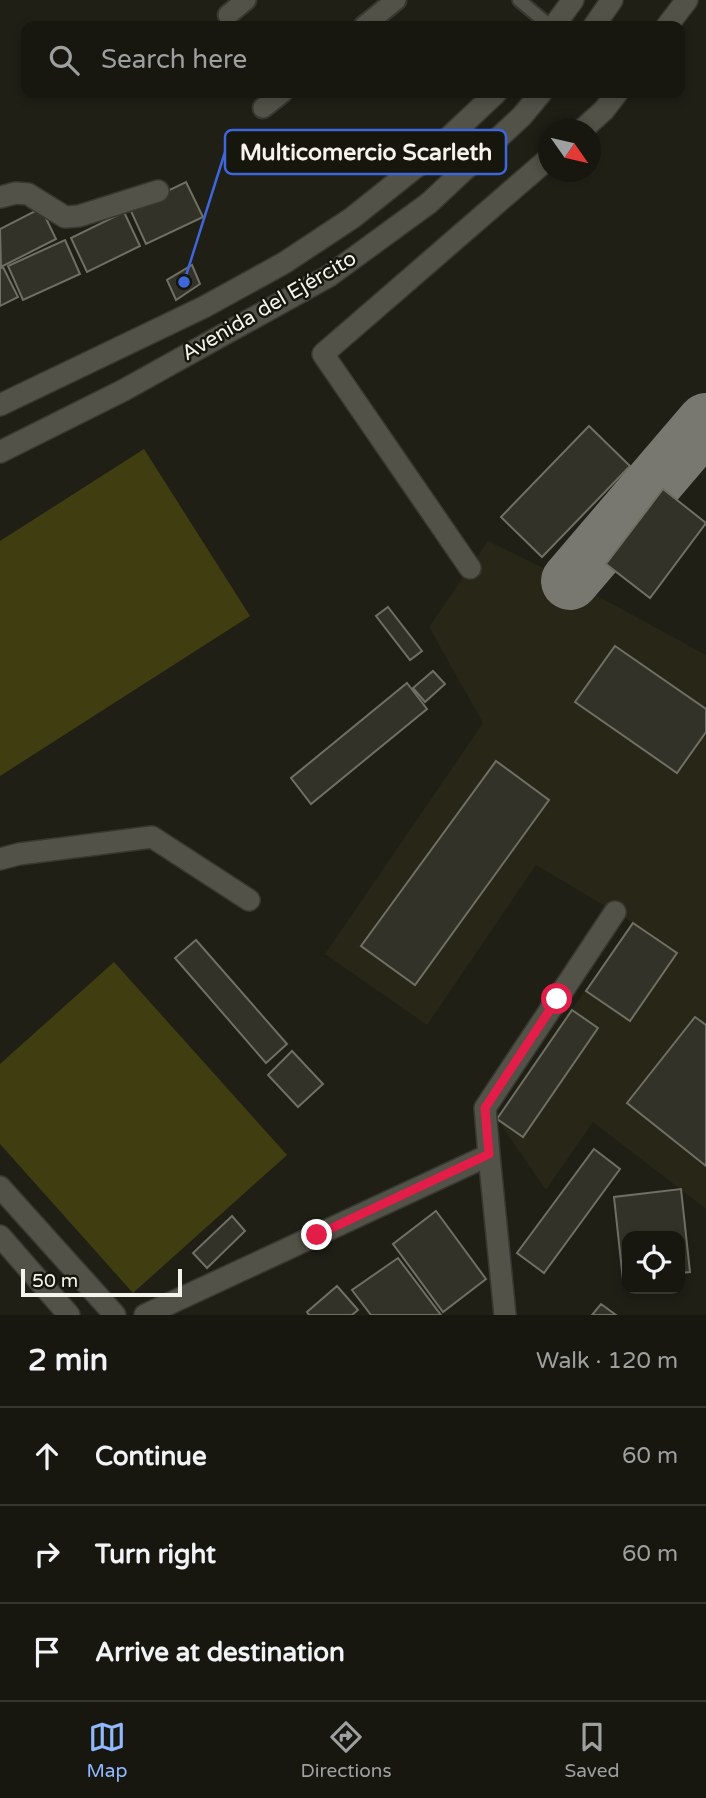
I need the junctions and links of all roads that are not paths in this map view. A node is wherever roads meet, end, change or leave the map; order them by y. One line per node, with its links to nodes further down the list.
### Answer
1 (246, 0): 7 (street)
2 (396, 0): 8 (street)
3 (519, 0): 9 (lane)
4 (573, 0): 10 (street)
5 (612, 0): 11 (street)
6 (687, 0): 12 (street)
7 (228, 15)
8 (370, 21)
9 (546, 21)
10 (556, 21)
11 (597, 21)
12 (671, 21)
13 (276, 98): 17 (street)
14 (491, 98): 22 (street, Avenida del Ejército)
15 (537, 98): 23 (street, Avenida del Ejército)
16 (613, 98): 18 (street)
17 (263, 108)
18 (594, 119)
19 (538, 168): 24 (street)
20 (158, 191): 21 (street)
21 (0, 197)
22 (0, 405)
23 (0, 452)
24 (470, 568)
25 (0, 859): 26 (street)
26 (249, 900)
27 (615, 912): 28 (street)
28 (489, 1154): 33 (street); 34 (street)
29 (0, 1187): 32 (street)
30 (0, 1236): 31 (street)
31 (69, 1315)
32 (115, 1315)
33 (145, 1315)
34 (505, 1315)

